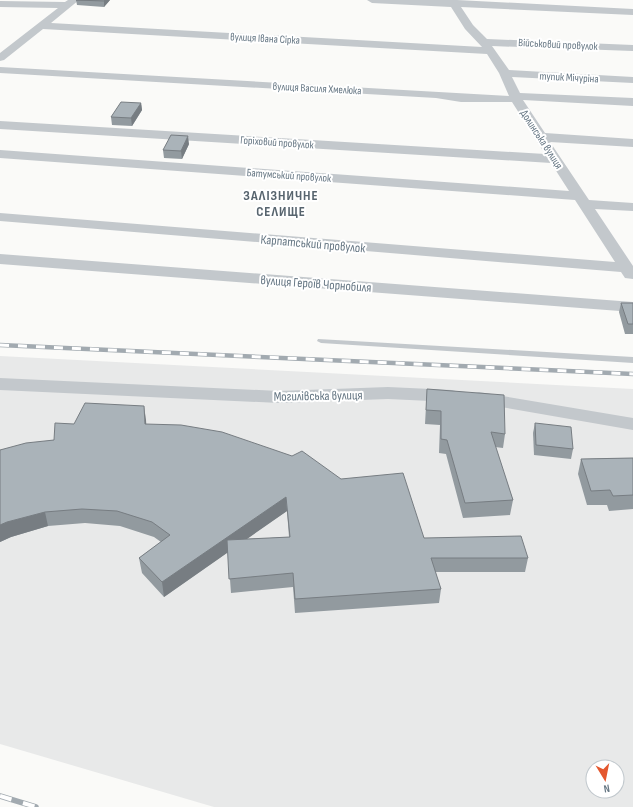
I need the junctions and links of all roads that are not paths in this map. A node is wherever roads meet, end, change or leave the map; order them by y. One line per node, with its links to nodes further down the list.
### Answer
1 (372, 0): 2 (street)
2 (453, 2): 5 (street); 7 (street, Долинська вулиця)
3 (70, 3): 4 (street); 6 (street)
4 (0, 4)
5 (633, 12)
6 (40, 26): 7 (street, вулиця Івана Сірка); 9 (street)
7 (487, 46): 8 (street, Військовий провулок); 11 (street, Долинська вулиця)
8 (633, 48)
9 (0, 58)
10 (0, 70): 13 (street, вулиця Василя Хмелюка)
11 (505, 73): 12 (street, тупик Мічуріна); 13 (street, Долинська вулиця)
12 (633, 80)
13 (516, 98): 14 (street, вулиця Василя Хмелюка); 16 (street, Долинська вулиця)
14 (633, 102)
15 (0, 125): 19 (street, Горіховий провулок)
16 (540, 137): 17 (street); 19 (street, Долинська вулиця)
17 (633, 143)
18 (0, 154): 20 (street, Батумський провулок)
19 (554, 159): 20 (street, Долинська вулиця)
20 (581, 200): 21 (street, Батумський провулок); 24 (street, Долинська вулиця)
21 (633, 207)
22 (0, 217): 24 (street, Карпатський провулок)
23 (0, 259): 25 (street, вулиця Героїв Чорнобиля)
24 (630, 273)
25 (633, 307)
26 (321, 341): 27 (lane)
27 (633, 360)
28 (0, 384): 29 (street, Могилівська вулиця)
29 (633, 424)

